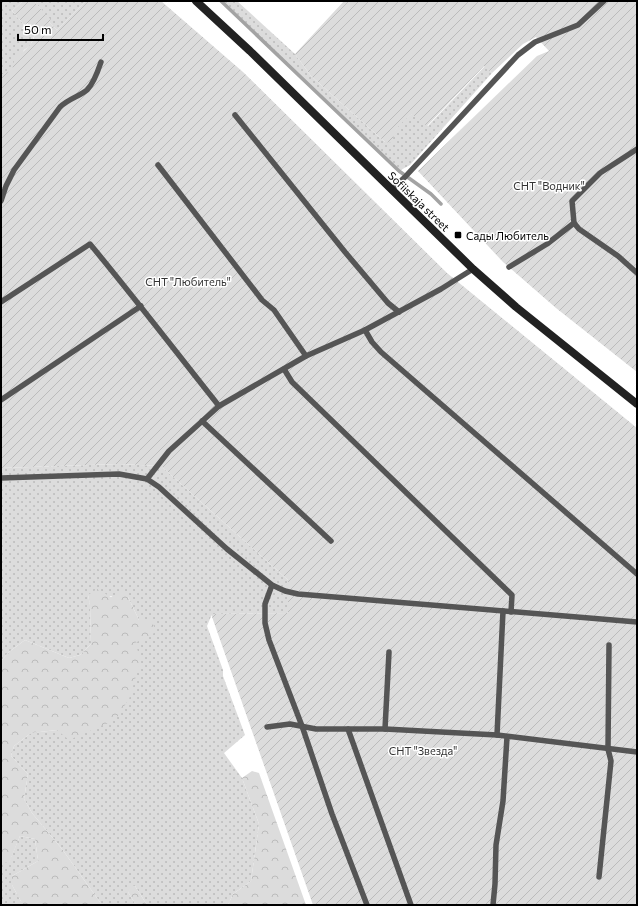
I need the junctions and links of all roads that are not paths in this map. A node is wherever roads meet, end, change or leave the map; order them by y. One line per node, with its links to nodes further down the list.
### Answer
1 (196, 1): 7 (main road, Sofiiskaja street)
2 (604, 1): 7 (lane)
3 (102, 62): 8 (lane)
4 (235, 115): 15 (lane)
5 (637, 148): 9 (lane)
6 (158, 165): 17 (lane)
7 (391, 190): 11 (main road, Sofiiskaja street)
8 (1, 201)
9 (574, 223): 10 (lane); 12 (lane)
10 (508, 267)
11 (473, 269): 15 (lane); 20 (main road, Sofiiskaja street)
12 (637, 272)
13 (1, 302): 14 (lane)
14 (141, 306): 19 (lane); 21 (lane)
15 (398, 312): 16 (lane)
16 (365, 330): 17 (lane); 26 (lane)
17 (306, 356): 18 (lane)
18 (284, 369): 21 (lane); 29 (lane)
19 (1, 400)
20 (637, 404)
21 (219, 406): 22 (lane)
22 (202, 421): 24 (lane); 25 (lane)
23 (1, 478): 24 (lane)
24 (147, 479): 27 (lane)
25 (331, 541)
26 (637, 574)
27 (272, 585): 28 (lane); 33 (lane)
28 (503, 611): 29 (lane); 37 (lane)
29 (511, 612): 30 (lane)
30 (637, 622)
31 (609, 645): 39 (lane)
32 (388, 652): 36 (lane)
33 (302, 726): 34 (lane); 35 (lane); 42 (lane)
34 (267, 727)
35 (348, 729): 36 (lane); 43 (lane)
36 (385, 729): 37 (lane)
37 (498, 735): 38 (lane)
38 (507, 736): 39 (lane); 44 (lane)
39 (608, 749): 40 (lane); 41 (lane)
40 (637, 752)
41 (599, 877)
42 (367, 905)
43 (411, 905)
44 (493, 905)

